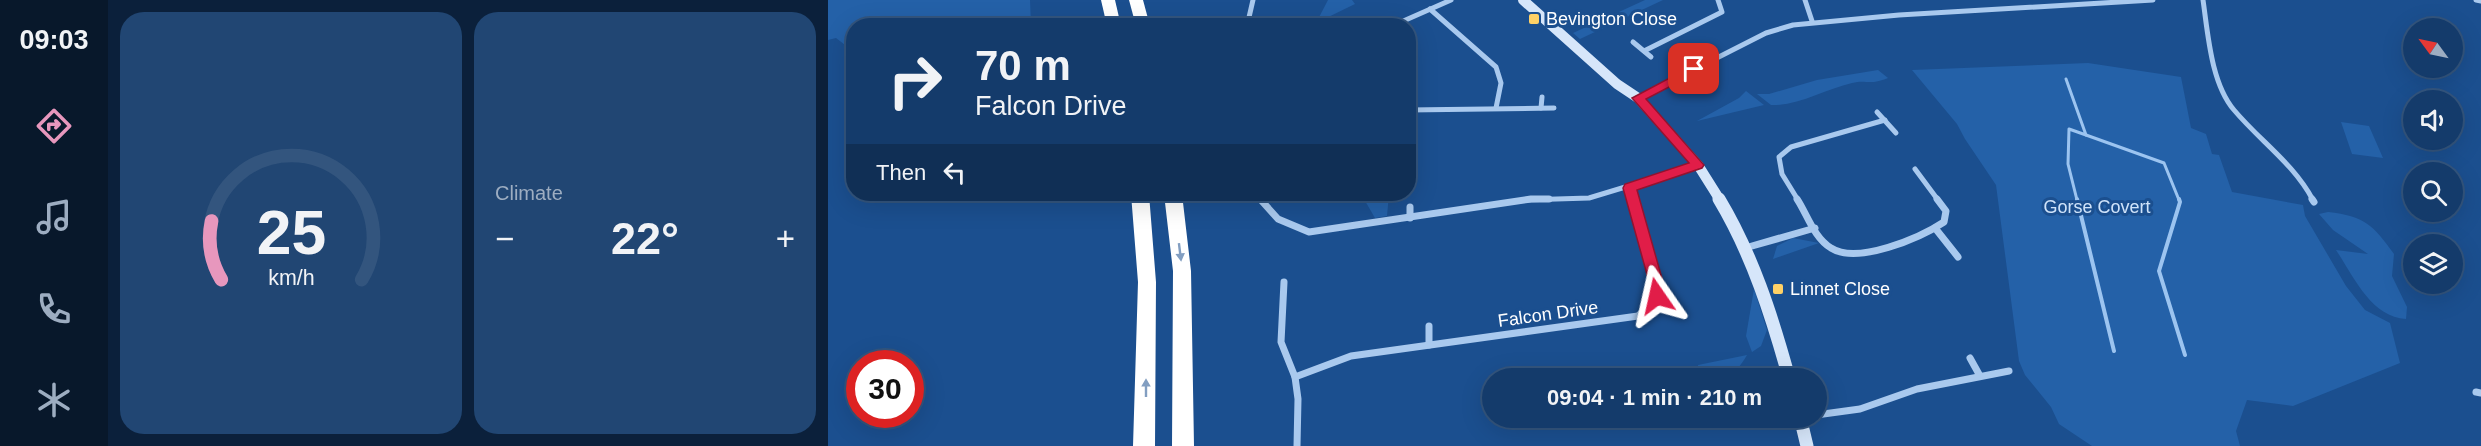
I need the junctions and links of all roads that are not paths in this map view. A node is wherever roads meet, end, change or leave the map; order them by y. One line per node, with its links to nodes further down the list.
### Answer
1 (1108, 0): 13 (highway)
2 (1136, 0): 14 (highway)
3 (1253, 0): 15 (street)
4 (1451, 0): 12 (street)
5 (1522, 0): 22 (street)
6 (1718, 0): 19 (street)
7 (1805, 0): 17 (street)
8 (2153, 0): 17 (street)
9 (2202, 0): 36 (street)
10 (2476, 0): 11 (street)
11 (2481, 2)
12 (1430, 9): 16 (street); 23 (street)
13 (1112, 18)
14 (1141, 18)
15 (1249, 18)
16 (1410, 18)
17 (1812, 21): 22 (street)
18 (1633, 42): 19 (street)
19 (1644, 51): 20 (street)
20 (1652, 57)
21 (1542, 98): 24 (street)
22 (1638, 98): 30 (street)
23 (1496, 108): 24 (street); 26 (street)
24 (1540, 108): 25 (street)
25 (1554, 108)
26 (1416, 110)
27 (1877, 111): 28 (street)
28 (1885, 120): 29 (street); 39 (street)
29 (1896, 133)
30 (1698, 165): 32 (street); 41 (street)
31 (1915, 169): 40 (street)
32 (1629, 188): 38 (street); 45 (street, Falcon Drive)
33 (1141, 201): 53 (highway, one-way to 33)
34 (1174, 201): 54 (highway, one-way to 54)
35 (1262, 201): 38 (street)
36 (2314, 202)
37 (1410, 207): 38 (street)
38 (1410, 218)
39 (1815, 228): 40 (street); 41 (street)
40 (1935, 228): 42 (street)
41 (1745, 248): 47 (street)
42 (1958, 257)
43 (1284, 282): 49 (street)
44 (1429, 326): 45 (street)
45 (1429, 345): 49 (street, Falcon Drive)
46 (1970, 358): 50 (street)
47 (1787, 368)
48 (2009, 371): 50 (street)
49 (1295, 376): 55 (street)
50 (1980, 376): 51 (street)
51 (1827, 414)
52 (1803, 428): 56 (street)
53 (1144, 446)
54 (1183, 446)
55 (1297, 446)
56 (1807, 446)

